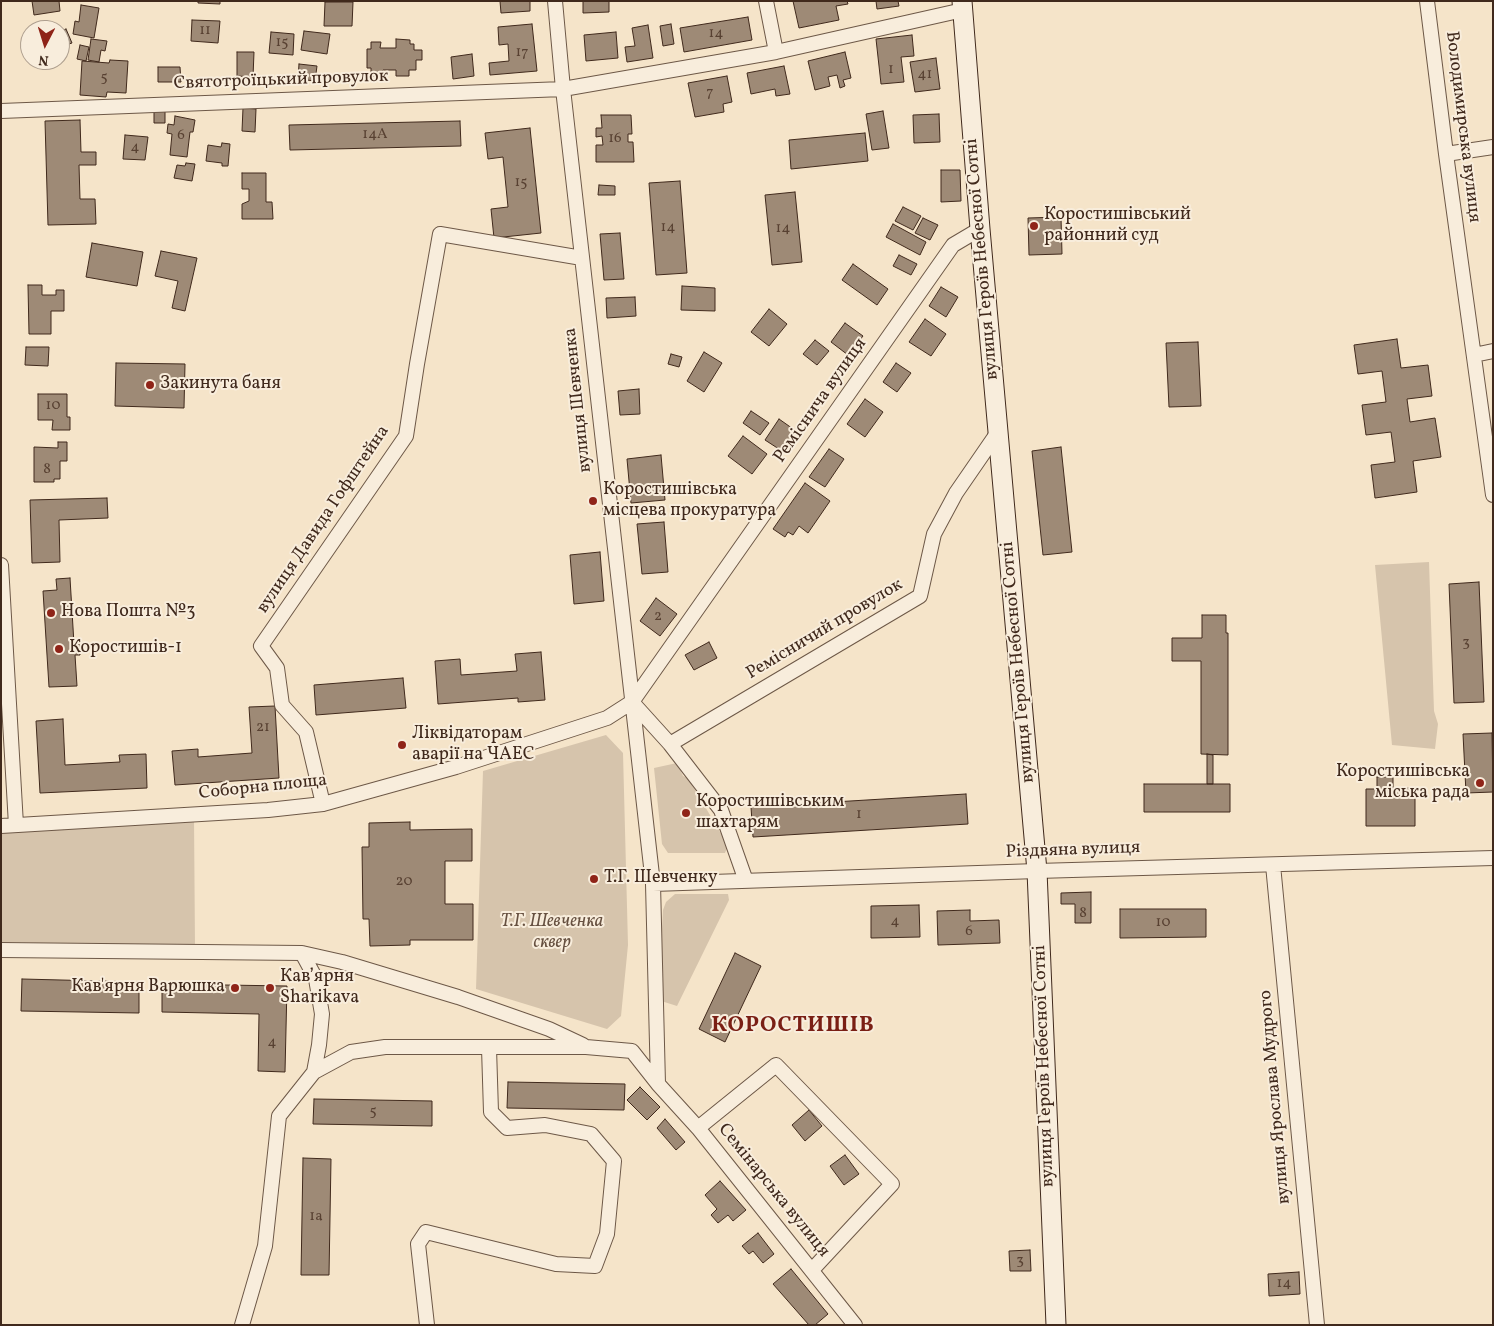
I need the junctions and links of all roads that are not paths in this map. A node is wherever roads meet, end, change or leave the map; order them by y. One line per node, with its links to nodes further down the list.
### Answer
1 (555, 1): 6 (street, вулиця Шевченка)
2 (766, 1): 5 (street)
3 (1427, 1): 9 (street, Володимирська вулиця)
4 (962, 6): 5 (street, Святотроїцький провулок); 10 (street, вулиця Героїв Небесної Сотні)
5 (776, 52): 6 (street, Святотроїцький провулок)
6 (563, 89): 7 (street, Святотроїцький провулок); 11 (street, вулиця Шевченка)
7 (1, 111)
8 (1493, 147): 9 (street)
9 (1446, 154): 13 (street, Володимирська вулиця)
10 (980, 229): 14 (street, вулиця Героїв Небесної Сотні); 17 (street, Реміснича вулиця)
11 (582, 258): 17 (street, вулиця Шевченка); 19 (street, вулиця Давида Гофштейна)
12 (1493, 351): 13 (street)
13 (1474, 355): 15 (street, Володимирська вулиця)
14 (998, 432): 18 (street, Ремісничий провулок); 24 (street, вулиця Героїв Небесної Сотні)
15 (1493, 495)
16 (1, 566): 20 (street)
17 (632, 702): 18 (street); 19 (street, Соборна площа); 26 (street, вулиця Шевченка)
18 (670, 744): 25 (street)
19 (323, 804): 20 (street, Соборна площа)
20 (16, 825): 21 (street, Соборна площа)
21 (1, 826)
22 (1493, 858): 23 (street, Різдвяна вулиця)
23 (1273, 865): 24 (street, Різдвяна вулиця); 39 (street, вулиця Ярослава Мудрого)
24 (1037, 871): 25 (street, Різдвяна вулиця); 38 (street, вулиця Героїв Небесної Сотні)
25 (746, 881): 26 (street, Різдвяна вулиця)
26 (653, 884): 32 (street, вулиця Шевченка)
27 (1, 950): 28 (street)
28 (302, 953): 29 (street); 31 (street)
29 (586, 1047): 30 (street, Семінарська вулиця); 32 (street, Семінарська вулиця)
30 (489, 1048): 31 (street, Семінарська вулиця); 37 (street)
31 (314, 1072): 36 (street)
32 (658, 1084): 33 (street, Семінарська вулиця)
33 (698, 1128): 34 (street, Семінарська вулиця); 34 (street)
34 (812, 1270): 35 (street, Семінарська вулиця)
35 (851, 1324)
36 (242, 1325)
37 (427, 1325)
38 (1056, 1325)
39 (1317, 1325)

